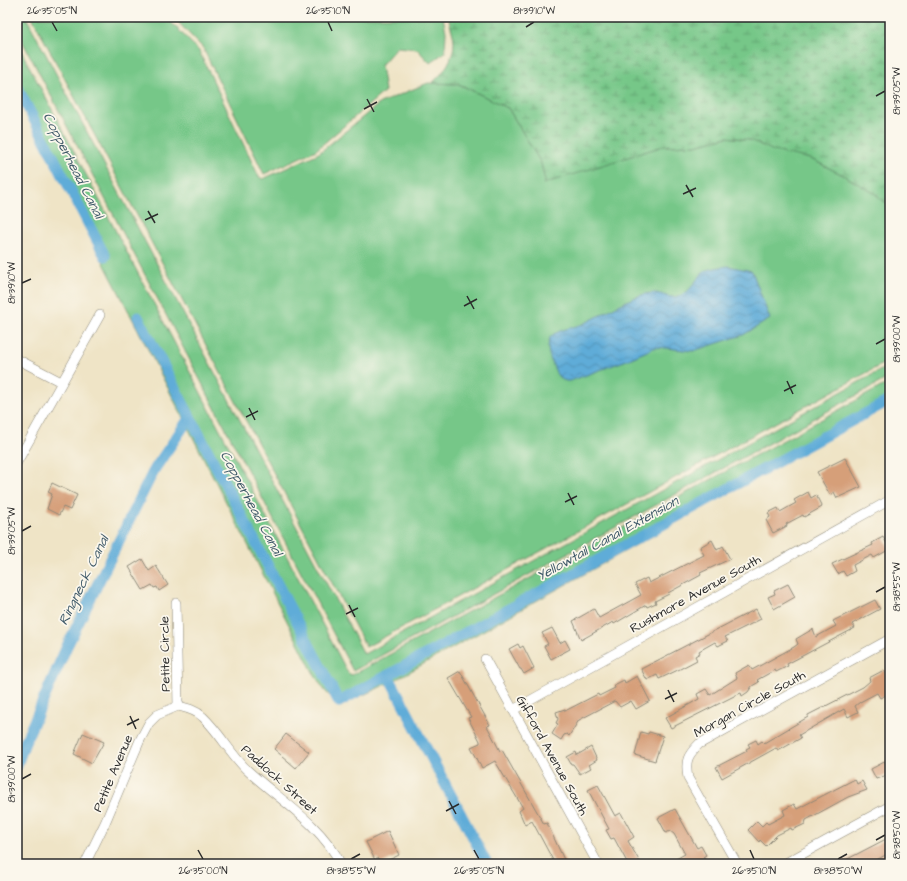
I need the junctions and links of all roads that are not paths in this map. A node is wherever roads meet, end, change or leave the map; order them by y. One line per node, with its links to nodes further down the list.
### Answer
1 (100, 316): 3 (street)
2 (17, 359): 3 (street)
3 (61, 382): 4 (street)
4 (17, 462)
5 (890, 500): 10 (street, Rushmore Avenue South)
6 (176, 603): 9 (street, Petite Circle)
7 (890, 639): 15 (street, Morgan Circle South)
8 (485, 659): 10 (street, Gifford Avenue South)
9 (178, 706): 12 (street, Petite Avenue); 13 (street, Paddock Street)
10 (513, 710): 14 (street, Gifford Avenue South)
11 (890, 806): 16 (street)
12 (85, 864)
13 (341, 864)
14 (598, 864)
15 (737, 864)
16 (784, 864)

